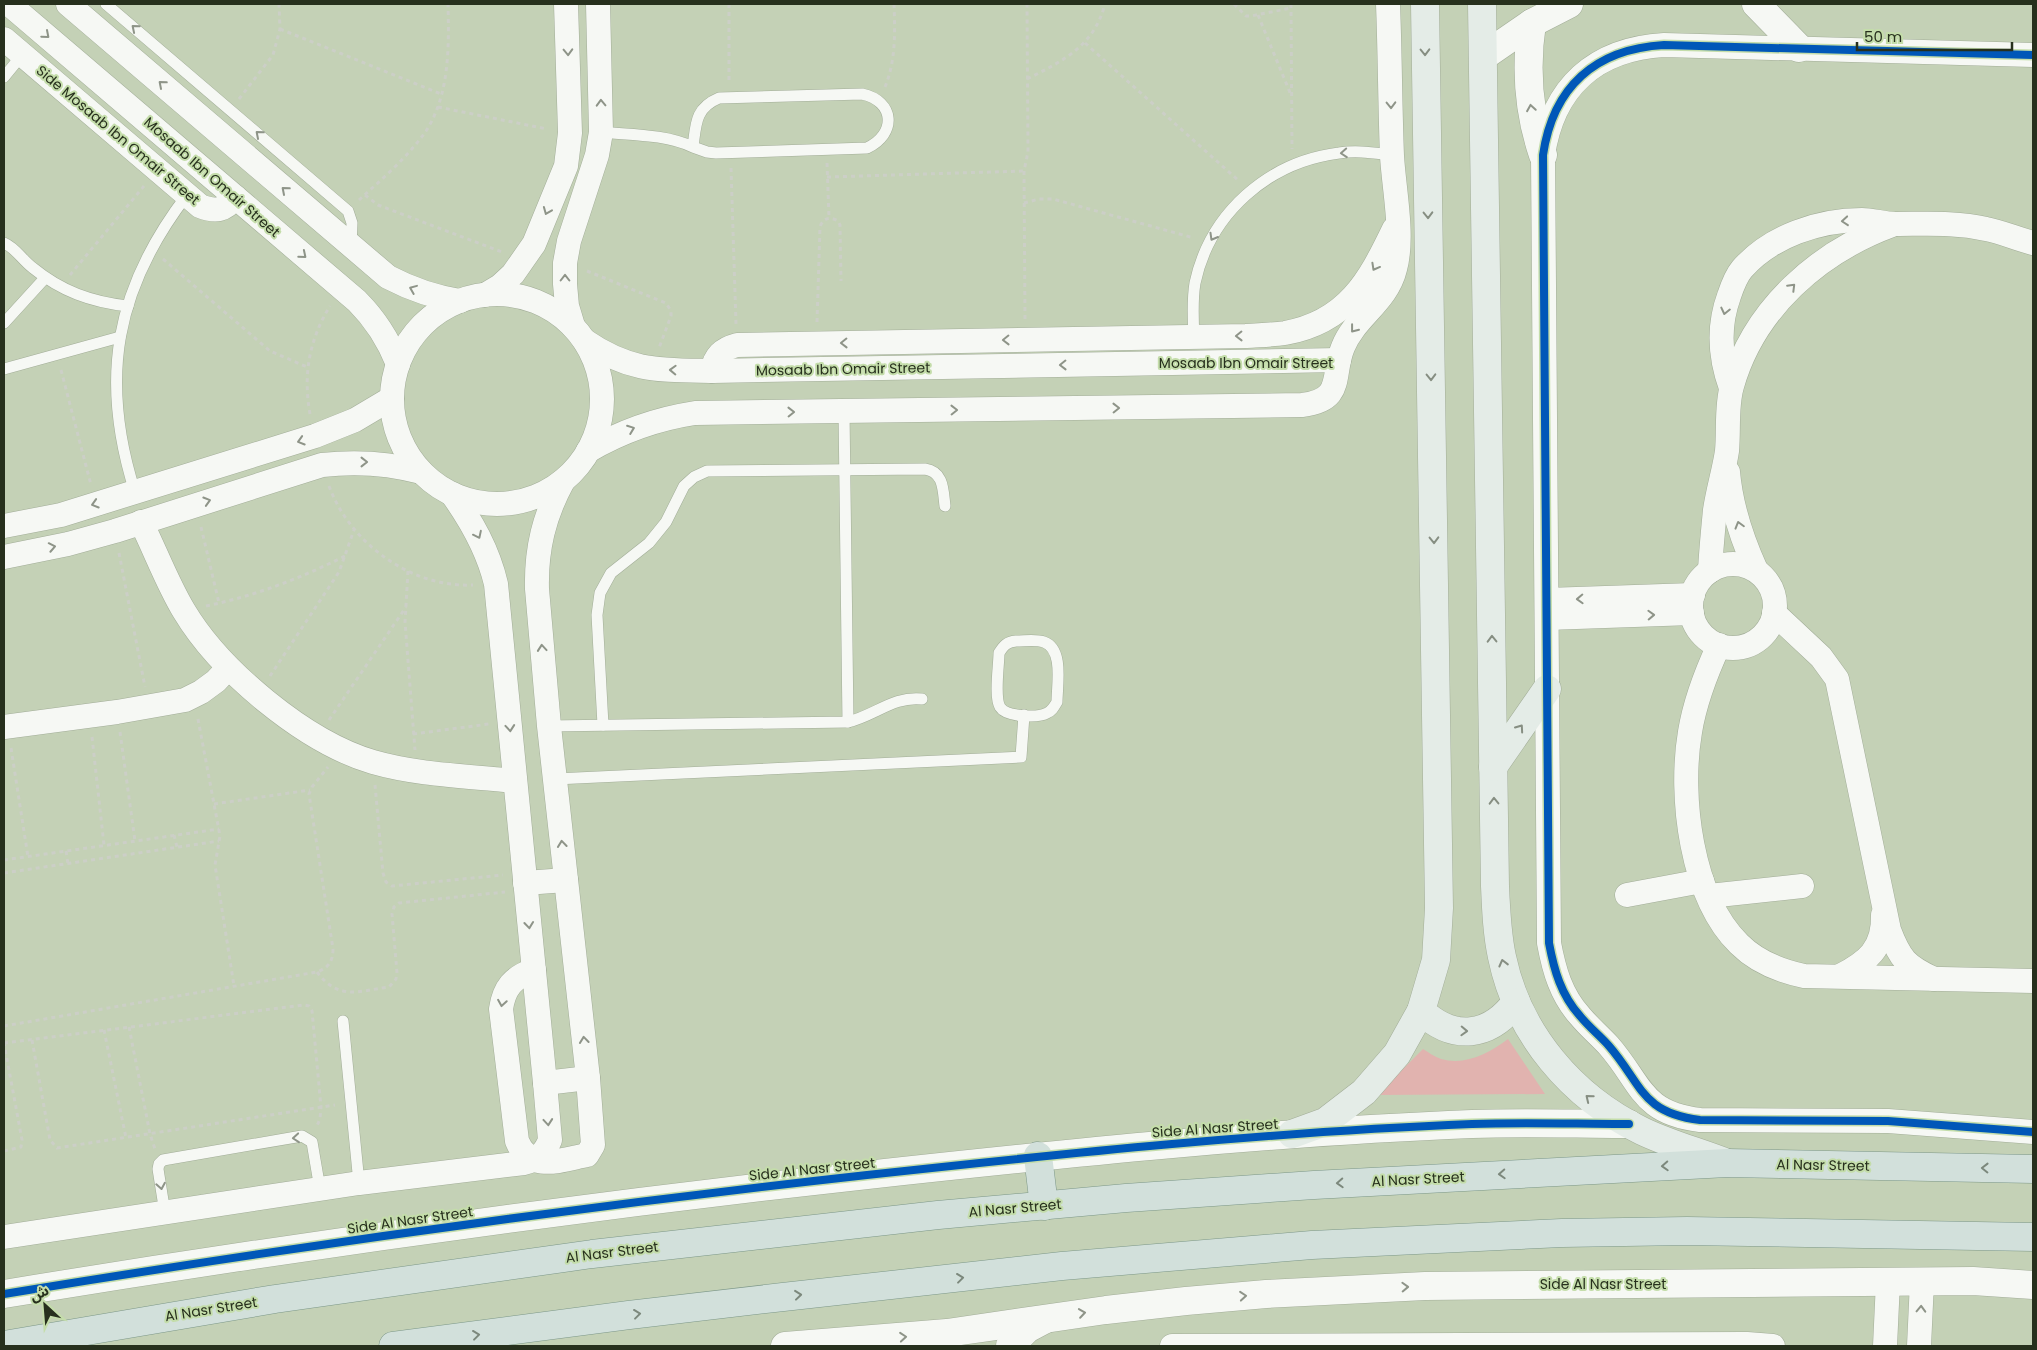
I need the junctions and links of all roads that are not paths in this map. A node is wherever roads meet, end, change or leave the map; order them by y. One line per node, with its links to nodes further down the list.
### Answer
1 (9, 4): 23 (street, Mosaab Ibn Omair Street, one-way to 23)
2 (68, 4): 28 (street, one-way to 2)
3 (106, 4): 28 (lane, one-way to 3)
4 (566, 4): 30 (street, one-way to 30)
5 (598, 4): 18 (street, one-way to 5)
6 (1388, 4): 20 (street, one-way to 20)
7 (1425, 4): 85 (main road, one-way to 85)
8 (1482, 4): 16 (main road)
9 (1570, 4): 11 (street)
10 (1756, 4): 13 (street)
11 (1532, 23): 16 (street); 21 (street, one-way to 11)
12 (4, 39): 14 (street, Side Mosaab Ibn Omair Street)
13 (1799, 48): 15 (street); 21 (street)
14 (22, 55): 17 (lane); 22 (street, Side Mosaab Ibn Omair Street)
15 (2033, 55)
16 (1484, 56): 71 (main road, one-way to 16)
17 (4, 77)
18 (602, 132): 19 (lane); 34 (street, one-way to 18)
19 (693, 147): 19 (lane)
20 (1392, 155): 24 (street); 36 (lane, one-way to 36)
21 (1543, 155): 58 (street)
22 (187, 195): 23 (street, Side Mosaab Ibn Omair Street); 32 (lane)
23 (235, 197): 38 (street, Mosaab Ibn Omair Street, one-way to 38)
24 (1397, 223): 36 (street, one-way to 36); 37 (street, one-way to 37)
25 (1894, 224): 26 (street); 41 (street, one-way to 25); 41 (street, one-way to 41)
26 (2032, 242)
27 (4, 243): 29 (lane)
28 (351, 246): 31 (street, one-way to 28)
29 (44, 278): 32 (lane); 33 (lane)
30 (485, 295): 31 (street); 34 (street, Mosaab Ibn Omair Street)
31 (460, 301): 38 (street)
32 (128, 306): 35 (lane)
33 (4, 323)
34 (579, 333): 40 (street, Mosaab Ibn Omair Street, one-way to 34); 44 (street)
35 (120, 337): 39 (lane); 49 (lane)
36 (1194, 337): 40 (street, one-way to 40)
37 (1339, 360): 40 (street, Mosaab Ibn Omair Street, one-way to 40); 43 (street, Mosaab Ibn Omair Street, one-way to 37)
38 (398, 364): 42 (street)
39 (4, 369)
40 (712, 371)
41 (1731, 388): 45 (street)
42 (392, 398): 47 (street); 49 (street, one-way to 49)
43 (844, 411): 44 (street, Mosaab Ibn Omair Street, one-way to 43); 46 (lane)
44 (588, 451): 48 (street)
45 (1727, 451): 55 (street, one-way to 45); 56 (street)
46 (845, 471): 51 (lane); 67 (lane); 68 (lane)
47 (421, 472): 50 (street); 52 (street, one-way to 47)
48 (563, 481): 50 (street); 62 (street, one-way to 48)
49 (135, 492): 53 (street, one-way to 53)
50 (452, 494): 64 (street, one-way to 64)
51 (945, 506)
52 (142, 522): 54 (street, one-way to 52); 61 (street)
53 (4, 526)
54 (4, 557)
55 (1756, 570): 56 (street); 59 (street)
56 (1710, 571): 57 (street)
57 (1693, 604): 58 (street); 60 (street)
58 (1547, 609): 63 (street)
59 (1774, 613): 60 (street); 79 (street)
60 (1719, 645): 77 (street)
61 (228, 668): 70 (street); 73 (street)
62 (545, 688): 64 (street); 69 (street)
63 (1547, 689): 71 (main road, one-way to 63); 90 (street)
64 (507, 693): 73 (street, one-way to 73)
65 (922, 699): 67 (lane)
66 (1024, 715): 66 (lane); 72 (lane)
67 (848, 722): 68 (lane)
68 (603, 725): 69 (lane)
69 (549, 726): 72 (street)
70 (6, 727)
71 (1493, 767): 84 (main road, one-way to 71)
72 (555, 779): 74 (street, one-way to 72)
73 (515, 781): 75 (street)
74 (566, 880): 75 (street); 87 (street, one-way to 74)
75 (525, 882): 80 (street, one-way to 80)
76 (1802, 886): 77 (street)
77 (1705, 888): 78 (street); 81 (street)
78 (1627, 895)
79 (1882, 901): 81 (street); 82 (street)
80 (534, 970): 88 (street); 93 (street, one-way to 93)
81 (1840, 976): 82 (street)
82 (1936, 980): 83 (street)
83 (2032, 986)
84 (1516, 1002): 85 (main road, one-way to 84); 89 (main road, one-way to 84)
85 (1421, 1011): 91 (main road)
86 (343, 1021): 96 (lane)
87 (588, 1078): 88 (street); 93 (street)
88 (545, 1083): 93 (street, one-way to 93)
89 (1629, 1124): 91 (street, Side Al Nasr Street); 94 (main road)
90 (2033, 1132)
91 (1292, 1134): 92 (street, Side Al Nasr Street)
92 (1038, 1156): 98 (main road); 105 (street, Side Al Nasr Street)
93 (533, 1160): 96 (street)
94 (1727, 1163): 95 (main road, Al Nasr Street, one-way to 94); 98 (main road, Al Nasr Street, one-way to 98)
95 (2033, 1169)
96 (359, 1183): 97 (street)
97 (320, 1189): 99 (street); 99 (lane, one-way to 99)
98 (1044, 1206): 108 (main road, Al Nasr Street)
99 (166, 1213): 100 (street)
100 (4, 1237)
101 (2033, 1237): 109 (main road, one-way to 101)
102 (1888, 1282): 103 (street, Side Al Nasr Street); 106 (street, Side Al Nasr Street, one-way to 102); 114 (street)
103 (1922, 1282): 104 (street, Side Al Nasr Street); 115 (street, one-way to 103)
104 (2033, 1285)
105 (4, 1294)
106 (1048, 1318): 107 (street, Side Al Nasr Street, one-way to 106); 111 (street)
107 (846, 1344): 110 (street, Side Al Nasr Street)
108 (4, 1345)
109 (393, 1346)
110 (785, 1346)
111 (1010, 1346)
112 (1172, 1346): 113 (street)
113 (1774, 1346)
114 (1885, 1346)
115 (1919, 1346)

